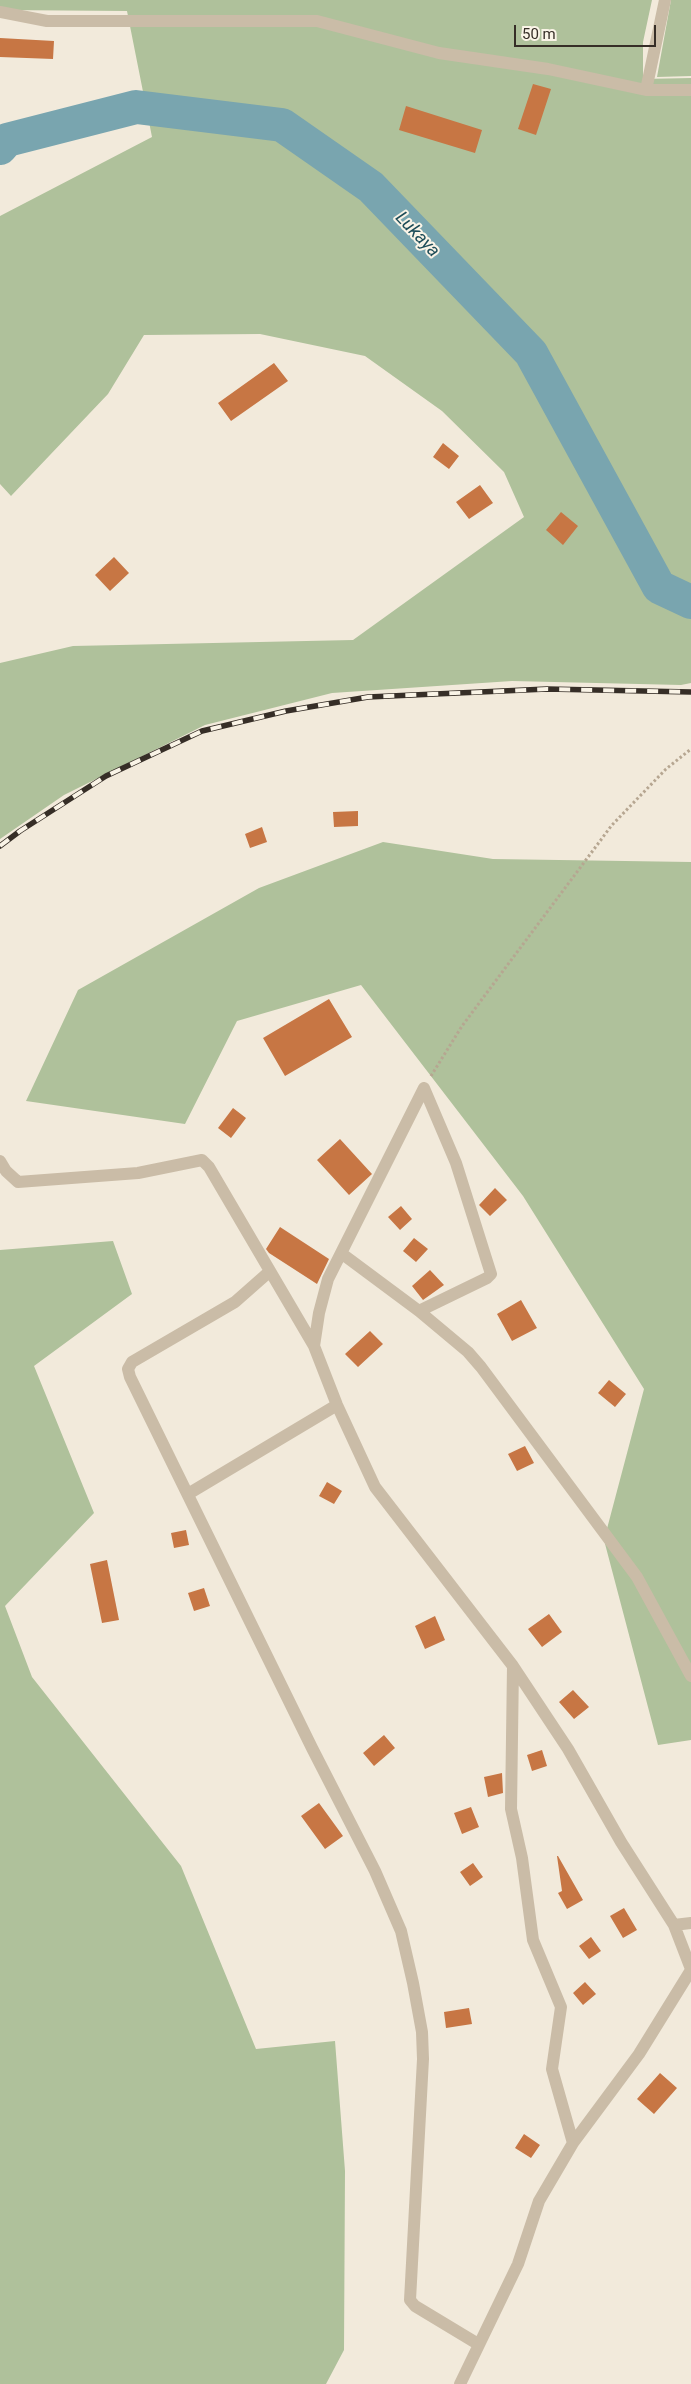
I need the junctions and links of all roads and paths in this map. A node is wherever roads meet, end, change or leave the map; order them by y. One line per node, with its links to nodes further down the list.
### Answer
1 (665, 0): 3 (street)
2 (0, 12): 3 (street)
3 (646, 90): 4 (street)
4 (691, 90)
5 (691, 749): 6 (path)
6 (424, 1088): 8 (street); 10 (street)
7 (0, 1160): 9 (street)
8 (341, 1253): 10 (street); 11 (street)
9 (269, 1272): 11 (street); 13 (street)
10 (419, 1311): 15 (street)
11 (314, 1346): 12 (street)
12 (337, 1405): 13 (street); 14 (street)
13 (188, 1494): 20 (street)
14 (513, 1666): 17 (street); 19 (street)
15 (691, 1676)
16 (691, 1923): 17 (street)
17 (674, 1925): 18 (street)
18 (691, 1969): 19 (street)
19 (573, 2143): 20 (street)
20 (478, 2344): 21 (street)
21 (460, 2384)

